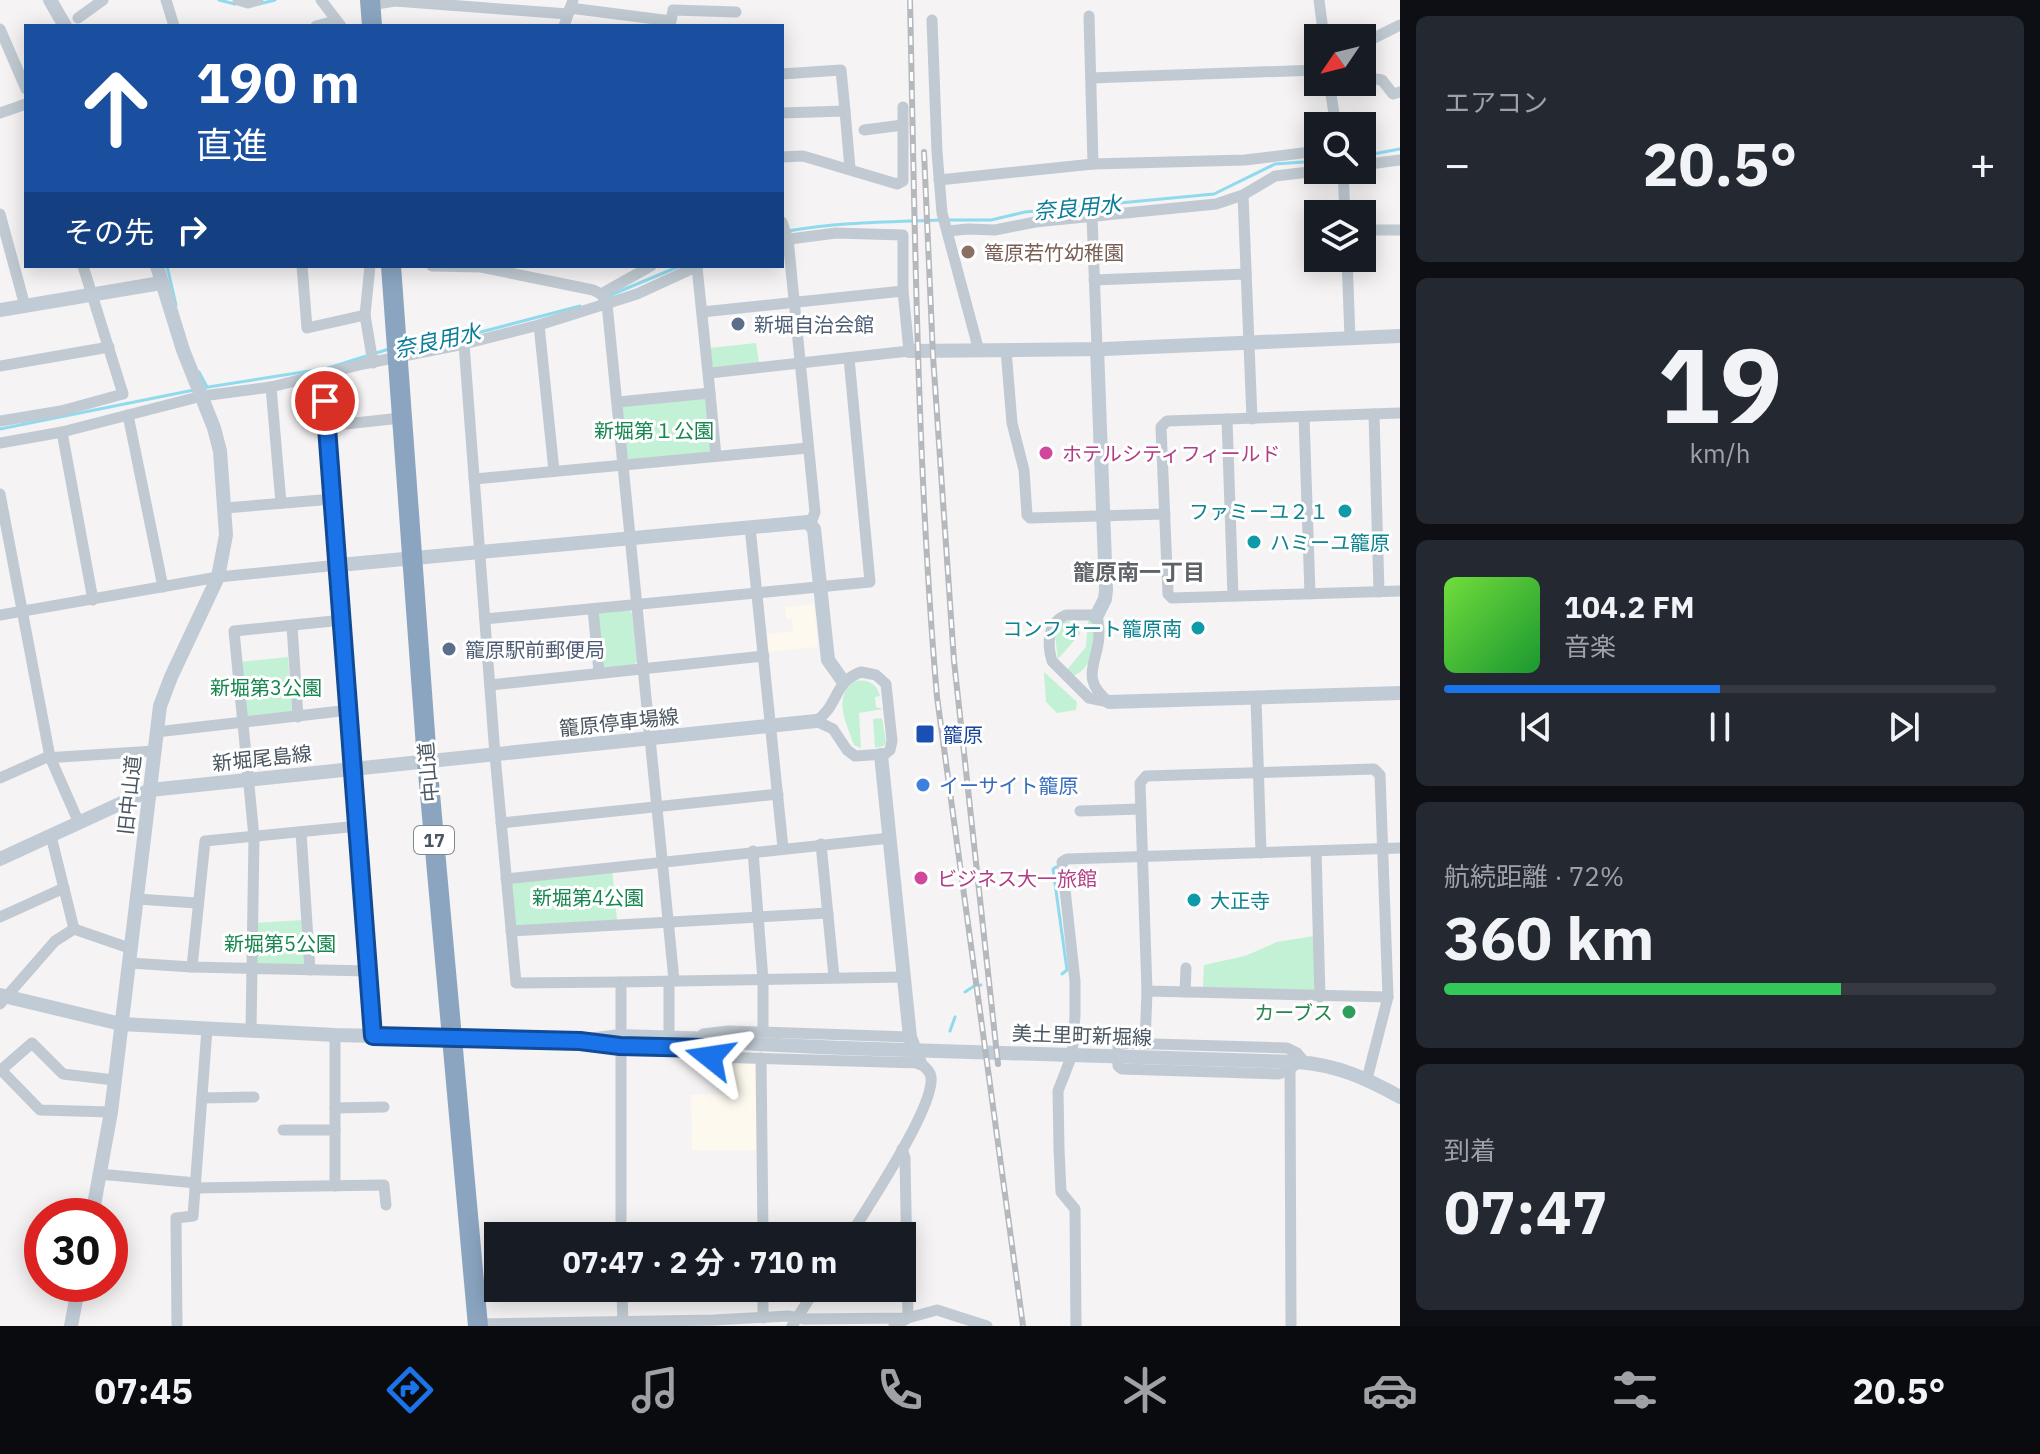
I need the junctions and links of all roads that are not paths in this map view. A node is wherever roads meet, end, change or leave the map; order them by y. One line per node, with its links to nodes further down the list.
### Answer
1 (50, 0): 13 (main road)
2 (103, 0): 13 (street)
3 (166, 0): 15 (street)
4 (238, 0): 5 (street)
5 (258, 0)
6 (321, 0): 14 (street)
7 (1319, 0): 16 (street)
8 (370, 10): 9 (street)
9 (569, 12): 10 (street)
10 (736, 12)
11 (1089, 16): 22 (street)
12 (932, 20): 40 (street)
13 (71, 22)
14 (338, 23)
15 (173, 24)
16 (1322, 24)
17 (1400, 25): 19 (street)
18 (0, 29): 24 (street)
19 (1376, 37)
20 (1304, 70): 22 (street)
21 (784, 74): 28 (street)
22 (1091, 78): 37 (street)
23 (1376, 79): 25 (street)
24 (24, 84)
25 (1400, 92)
26 (24, 105): 29 (street)
27 (903, 107): 31 (street)
28 (845, 111): 30 (street); 38 (street)
29 (0, 113)
30 (784, 113)
31 (903, 125): 32 (street); 38 (street)
32 (864, 130)
33 (1304, 153): 37 (street)
34 (784, 157): 38 (street)
35 (1400, 160): 36 (street)
36 (1376, 163)
37 (1093, 164): 40 (street)
38 (850, 169)
39 (1304, 173): 41 (street)
40 (939, 180): 44 (street)
41 (1243, 195): 43 (street); 58 (street)
42 (0, 214): 65 (street)
43 (1092, 217): 44 (street); 59 (street)
44 (948, 229): 79 (street)
45 (1376, 230): 46 (street)
46 (1400, 230)
47 (785, 232): 61 (street); 64 (street)
48 (84, 268): 62 (street)
49 (157, 268): 60 (main road, 旧中山道)
50 (302, 268): 68 (street)
51 (370, 268): 68 (street)
52 (391, 268): 77 (highway, 中山道 / 17)
53 (486, 268): 63 (street)
54 (648, 268): 63 (street)
55 (693, 268): 63 (street)
56 (697, 268): 67 (street)
57 (1348, 272): 71 (street)
58 (1246, 274): 59 (street); 72 (street)
59 (1094, 280): 75 (street)
60 (161, 283): 62 (main road); 87 (main road, 旧中山道)
61 (903, 291): 64 (street); 78 (street)
62 (92, 294): 65 (main road); 74 (street)
63 (604, 299): 69 (street); 89 (street)
64 (794, 303): 67 (street); 82 (street)
65 (25, 306): 66 (main road)
66 (0, 310)
67 (702, 312): 84 (street)
68 (365, 315): 80 (street)
69 (539, 325): 73 (street); 104 (street)
70 (1400, 336): 71 (main road)
71 (1350, 338): 72 (main road)
72 (1249, 343): 75 (main road); 96 (street)
73 (464, 344): 77 (street); 105 (street)
74 (109, 347): 83 (street); 97 (street)
75 (1097, 348): 76 (main road); 111 (main road)
76 (1006, 350): 79 (main road); 111 (street)
77 (396, 351): 80 (street); 94 (highway, 中山道 / 17)
78 (909, 351): 79 (main road); 81 (street)
79 (979, 351)
80 (372, 355): 85 (street)
81 (849, 358): 82 (street); 119 (street)
82 (800, 363): 84 (street); 101 (street)
83 (0, 366)
84 (710, 373): 88 (street)
85 (323, 376): 86 (street); 98 (street)
86 (271, 387): 87 (street); 108 (street)
87 (199, 390): 92 (street); 109 (main road, 旧中山道)
88 (710, 393): 89 (street); 102 (street)
89 (618, 402): 103 (street)
90 (1400, 413): 91 (street)
91 (1374, 414): 93 (street); 122 (street)
92 (128, 415): 99 (street); 120 (street)
93 (1304, 417): 96 (street); 124 (street)
94 (401, 418): 98 (street); 116 (highway, 中山道 / 17)
95 (1227, 419): 96 (street); 110 (street); 125 (street)
96 (1252, 419)
97 (0, 421)
98 (327, 426): 107 (street)
99 (62, 432): 100 (street); 126 (street)
100 (0, 443)
101 (808, 448): 102 (street); 112 (street)
102 (716, 456): 103 (street)
103 (624, 465): 104 (street); 114 (street)
104 (554, 471): 105 (street)
105 (474, 479): 115 (street)
106 (0, 494): 129 (street)
107 (333, 499): 108 (street); 117 (street)
108 (281, 503): 109 (street)
109 (225, 508): 118 (main road, 旧中山道)
110 (1165, 514): 111 (street); 125 (street)
111 (1103, 516): 131 (main road)
112 (811, 523): 113 (main road); 119 (main road)
113 (750, 527): 114 (main road); 123 (street)
114 (631, 537): 115 (main road); 127 (street)
115 (480, 553): 116 (main road); 132 (street)
116 (413, 557): 117 (main road); 154 (highway, 中山道 / 17)
117 (339, 565): 118 (street); 133 (street)
118 (218, 577): 120 (street); 148 (main road, 旧中山道)
119 (820, 586): 123 (street); 138 (main road)
120 (163, 587): 126 (street)
121 (1400, 591): 122 (street)
122 (1379, 592): 124 (street)
123 (757, 593): 127 (street); 135 (street)
124 (1310, 594): 125 (street)
125 (1233, 596)
126 (93, 600): 129 (street)
127 (638, 605): 128 (street); 136 (street)
128 (593, 609): 132 (street); 137 (street)
129 (22, 611): 130 (street); 153 (street)
130 (0, 615)
131 (1096, 617): 142 (street); 142 (street)
132 (485, 619): 139 (street)
133 (343, 620): 134 (street); 143 (street)
134 (292, 626): 144 (street); 146 (street)
135 (764, 656): 136 (street); 147 (street)
136 (644, 670): 137 (street); 149 (street)
137 (599, 672): 139 (street)
138 (843, 681): 145 (street); 152 (street)
139 (490, 685): 151 (street)
140 (1400, 693): 141 (main road)
141 (1256, 698): 142 (main road); 156 (street)
142 (1109, 702)
143 (350, 710): 144 (street); 155 (street)
144 (298, 717): 146 (street)
145 (816, 721): 147 (main road, 籠原停車場線); 152 (street)
146 (243, 723): 148 (street); 158 (street)
147 (771, 726): 149 (main road, 籠原停車場線); 160 (street)
148 (156, 732): 150 (main road, 旧中山道)
149 (650, 739): 151 (main road, 籠原停車場線); 161 (street)
150 (154, 751): 153 (street); 159 (main road, 旧中山道)
151 (495, 755): 154 (main road, 籠原停車場線); 165 (street)
152 (881, 755): 170 (main road)
153 (50, 757): 157 (street); 164 (street)
154 (427, 761): 155 (main road, 新堀尾島線); 212 (highway, 中山道 / 17)
155 (354, 768): 158 (main road, 新堀尾島線); 166 (street)
156 (1259, 773): 162 (street); 174 (street); 177 (street)
157 (0, 778)
158 (247, 780): 159 (main road, 新堀尾島線); 169 (street)
159 (150, 790): 164 (main road, 新堀尾島線); 183 (main road, 旧中山道)
160 (778, 794): 161 (street); 172 (street)
161 (657, 808): 165 (street); 180 (street)
162 (1140, 809): 163 (street); 178 (street)
163 (1080, 811)
164 (79, 823): 168 (main road, 新堀尾島線)
165 (501, 823): 181 (street)
166 (359, 826): 167 (street); 196 (street)
167 (301, 832): 169 (street); 195 (street)
168 (51, 836): 179 (main road, 新堀尾島線); 182 (street)
169 (254, 837): 184 (street); 193 (street)
170 (890, 838): 171 (street); 198 (main road)
171 (821, 844): 172 (street); 185 (street)
172 (783, 848): 175 (street)
173 (1400, 848): 174 (street)
174 (1383, 849): 176 (street); 205 (street)
175 (753, 851): 180 (street); 186 (street)
176 (1316, 851): 177 (street); 204 (street)
177 (1261, 853): 178 (street)
178 (1142, 857): 202 (street); 218 (street)
179 (0, 859)
180 (663, 860): 181 (street); 188 (street)
181 (506, 879): 190 (street)
182 (64, 888): 187 (street); 189 (street)
183 (137, 899): 184 (street); 191 (main road, 旧中山道)
184 (197, 903): 192 (street)
185 (828, 913): 186 (street); 197 (street)
186 (758, 916): 188 (street); 199 (street)
187 (0, 917)
188 (670, 921): 190 (street); 200 (street)
189 (74, 929): 191 (street); 206 (street)
190 (511, 931): 201 (street)
191 (131, 956): 192 (street); 207 (main road, 旧中山道)
192 (192, 967): 193 (street)
193 (251, 968): 195 (street); 209 (street)
194 (1186, 968): 203 (street)
195 (310, 970): 196 (street)
196 (369, 971): 211 (street)
197 (834, 977): 198 (street); 199 (street)
198 (904, 977): 213 (main road)
199 (763, 980): 200 (street); 217 (street)
200 (672, 981): 201 (street); 215 (street)
201 (621, 982): 214 (street)
202 (1147, 991): 203 (street); 216 (street)
203 (1185, 992): 204 (street)
204 (1320, 997): 205 (street)
205 (1388, 997): 222 (street)
206 (2, 999): 207 (main road)
207 (121, 1024): 208 (main road, 美土里町新堀線); 223 (main road, 旧中山道)
208 (207, 1029): 209 (main road, 美土里町新堀線); 226 (street)
209 (251, 1031): 210 (main road, 美土里町新堀線)
210 (335, 1035): 211 (main road, 美土里町新堀線); 228 (street)
211 (373, 1036): 212 (main road, 美土里町新堀線)
212 (452, 1037): 214 (main road, 美土里町新堀線); 249 (highway, 中山道 / 17)
213 (910, 1037): 217 (street); 220 (main road)
214 (620, 1041): 215 (main road, 美土里町新堀線); 238 (street)
215 (669, 1042): 217 (main road, 美土里町新堀線); 217 (street)
216 (1145, 1044): 219 (street); 221 (street)
217 (760, 1045): 220 (street); 221 (main road, 美土里町新堀線); 239 (street)
218 (1072, 1055): 219 (street); 254 (street)
219 (1118, 1057): 221 (street)
220 (920, 1063): 232 (street)
221 (1298, 1064): 222 (main road, 美土里町新堀線); 255 (street)
222 (1367, 1079): 225 (main road, 美土里町新堀線)
223 (114, 1080): 229 (main road, 旧中山道); 229 (street)
224 (254, 1097): 226 (street)
225 (1400, 1097)
226 (202, 1098): 234 (street)
227 (384, 1107): 228 (street)
228 (335, 1108): 231 (street)
229 (111, 1112): 233 (main road, 旧中山道)
230 (283, 1130): 231 (street)
231 (335, 1130): 235 (street)
232 (902, 1149): 240 (street); 246 (street)
233 (99, 1174): 234 (street); 236 (main road, 旧中山道)
234 (196, 1185): 235 (street); 251 (street)
235 (335, 1186): 237 (street)
236 (95, 1198)
237 (386, 1205)
238 (621, 1222)
239 (763, 1222)
240 (858, 1222)
241 (76, 1302): 250 (main road)
242 (622, 1302): 248 (street)
243 (763, 1302): 245 (street)
244 (807, 1302): 247 (street)
245 (763, 1318): 247 (street); 248 (street)
246 (908, 1318): 247 (street); 252 (street); 253 (street)
247 (795, 1322)
248 (622, 1323): 249 (street)
249 (478, 1325)
250 (71, 1326)
251 (177, 1326)
252 (894, 1326)
253 (987, 1326)
254 (1076, 1326)
255 (1291, 1326)

